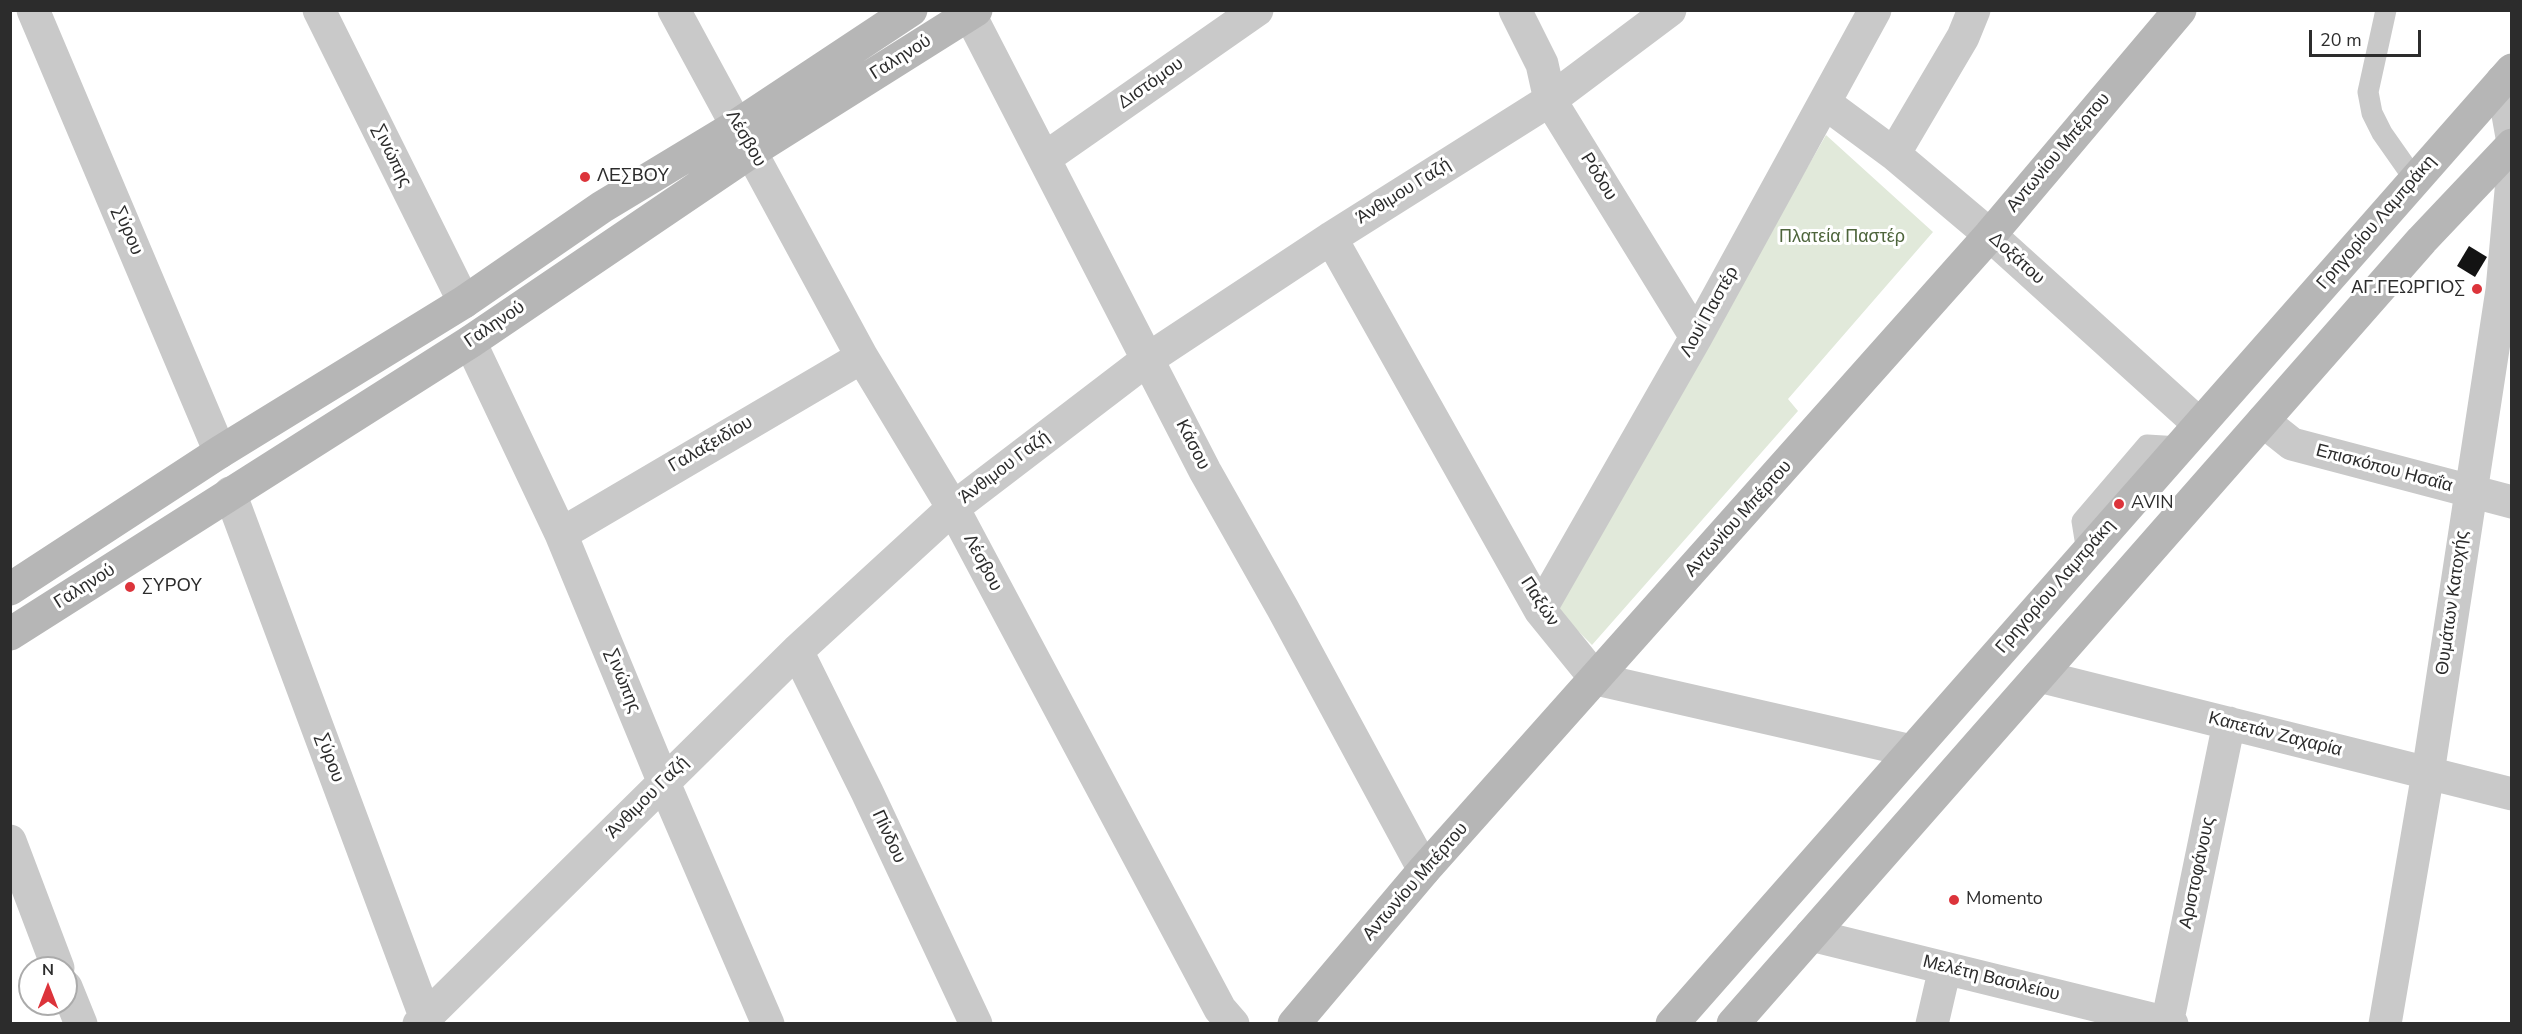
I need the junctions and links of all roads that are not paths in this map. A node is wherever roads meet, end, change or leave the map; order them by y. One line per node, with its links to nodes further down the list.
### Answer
1 (33, 10): 32 (street, Σύρου)
2 (319, 10): 25 (street, Σινώπης)
3 (674, 10): 17 (street, Λέσβου)
4 (911, 10): 17 (street, Γαληνού)
5 (1257, 10): 20 (street, Διστόμου)
6 (1515, 10): 14 (street, Ρόδου)
7 (1670, 10): 14 (street, Άνθιμου Γαζή)
8 (1875, 10): 15 (street, Λουί Παστέρ)
9 (1974, 10): 19 (street)
10 (2180, 10): 23 (street, Αντωνίου Μπέρτου)
11 (2386, 10): 21 (lane)
12 (973, 13): 17 (street, Γαληνού); 20 (street, Κάσου)
13 (2507, 76): 16 (street); 21 (street, Γρηγορίου Λαμπράκη)
14 (1550, 100): 24 (street, Άνθιμου Γαζή); 26 (street, Ρόδου)
15 (1826, 103): 19 (street, Δοξάτου); 26 (street, Λουί Παστέρ)
16 (2511, 137)
17 (744, 139): 25 (street, Γαληνού); 27 (street, Γαληνού); 28 (street, Λέσβου)
18 (2511, 145): 30 (street)
19 (1894, 154): 23 (street, Δοξάτου)
20 (1045, 158): 29 (street, Κάσου)
21 (2415, 180): 31 (street, Γρηγορίου Λαμπράκη)
22 (2511, 180): 34 (street, Θυμάτων Κατοχής)
23 (1990, 235): 31 (street, Δοξάτου); 43 (street, Αντωνίου Μπέρτου)
24 (1331, 238): 29 (street, Άνθιμου Γαζή); 39 (street, Παξών)
25 (464, 302): 32 (street, Γαληνού)
26 (1696, 337): 39 (street, Λουί Παστέρ)
27 (470, 342): 33 (street, Γαληνού); 37 (street, Σινώπης)
28 (862, 357): 36 (street, Λέσβου); 37 (street, Γαλαξειδίου)
29 (1148, 359): 36 (street, Άνθιμου Γαζή); 50 (street, Κάσου)
30 (2263, 421): 34 (street, Επισκόπου Ησαΐα); 42 (street)
31 (2190, 435): 45 (street, Γρηγορίου Λαμπράκη)
32 (220, 452): 38 (street, Γαληνού)
33 (230, 493): 40 (street, Γαληνού); 54 (street, Σύρου)
34 (2469, 493): 35 (street, Επισκόπου Ησαΐα); 46 (street, Θυμάτων Κατοχής)
35 (2511, 502)
36 (953, 508): 41 (street, Άνθιμου Γαζή); 57 (street, Λέσβου)
37 (561, 534): 47 (street, Σινώπης)
38 (10, 589)
39 (1540, 610): 43 (street, Παξών)
40 (10, 634)
41 (797, 651): 47 (street, Άνθιμου Γαζή); 56 (street, Πίνδου)
42 (2039, 676): 44 (street, Καπετάν Ζαχαρία); 51 (street)
43 (1596, 679): 45 (street); 50 (street, Αντωνίου Μπέρτου)
44 (2229, 723): 46 (street, Καπετάν Ζαχαρία); 62 (street, Αριστοφάνους)
45 (1912, 751): 59 (street, Γρηγορίου Λαμπράκη)
46 (2428, 773): 48 (street, Καπετάν Ζαχαρία); 63 (street, Θυμάτων Κατοχής)
47 (664, 783): 54 (street, Άνθιμου Γαζή); 55 (street, Σινώπης)
48 (2511, 794)
49 (10, 841): 52 (street)
50 (1424, 870): 58 (street, Αντωνίου Μπέρτου)
51 (1811, 935): 53 (street, Μελέτη Βασιλείου); 60 (street)
52 (53, 956)
53 (1945, 968): 61 (street); 62 (street, Μελέτη Βασιλείου)
54 (424, 1021)
55 (768, 1023)
56 (976, 1023)
57 (1233, 1023)
58 (1294, 1023)
59 (1672, 1023)
60 (1733, 1023)
61 (1932, 1023)
62 (2168, 1023)
63 (2385, 1023)

